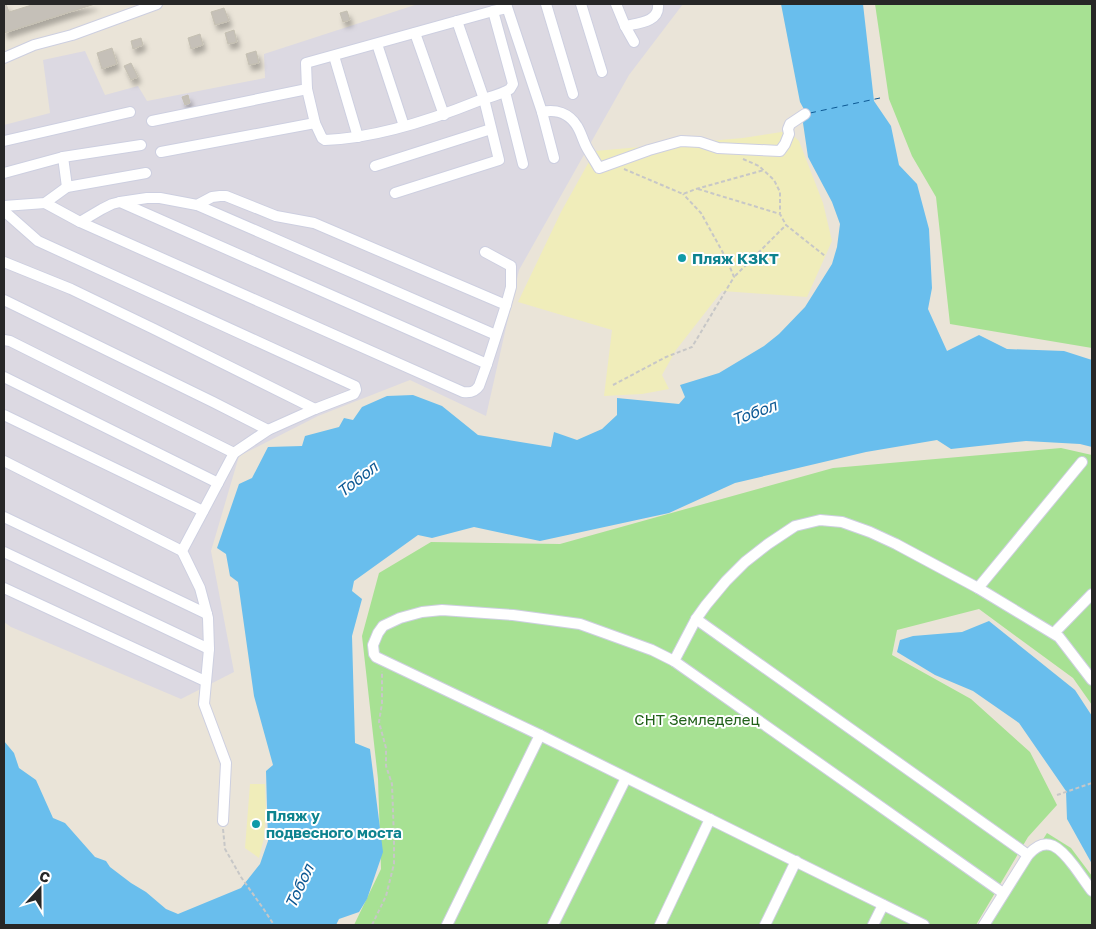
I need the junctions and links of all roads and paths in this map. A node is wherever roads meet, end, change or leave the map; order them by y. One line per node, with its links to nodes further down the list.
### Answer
1 (157, 4): 14 (street)
2 (546, 4): 18 (street)
3 (581, 4): 15 (street)
4 (616, 4): 9 (street)
5 (658, 4): 9 (street)
6 (507, 6): 7 (street); 21 (street)
7 (493, 11): 8 (street); 17 (street)
8 (457, 21): 10 (street); 19 (street)
9 (625, 26): 11 (street)
10 (415, 33): 12 (street); 23 (street)
11 (634, 42)
12 (377, 44): 13 (street); 26 (street)
13 (334, 56): 16 (street); 28 (street)
14 (4, 58)
15 (602, 72)
16 (307, 89): 24 (street); 25 (street)
17 (504, 92): 19 (street); 35 (street)
18 (574, 94)
19 (484, 99): 23 (street); 27 (street)
20 (130, 112): 29 (street)
21 (542, 112): 33 (street); 36 (street)
22 (805, 114): 36 (street)
23 (444, 115): 26 (street)
24 (152, 121)
25 (316, 124): 28 (street); 31 (street)
26 (404, 126): 28 (street)
27 (491, 129): 37 (street); 43 (street)
28 (358, 137)
29 (4, 141)
30 (141, 145): 32 (street)
31 (161, 152)
32 (63, 157): 39 (street); 41 (street)
33 (554, 158)
34 (743, 159): 38 (path)
35 (523, 164)
36 (613, 164): 44 (path)
37 (375, 166)
38 (764, 170): 42 (path); 50 (path)
39 (4, 173)
40 (146, 173): 41 (street)
41 (67, 188): 46 (street)
42 (696, 189): 44 (path); 50 (path)
43 (395, 193)
44 (683, 194): 56 (path)
45 (120, 202): 47 (street); 51 (street); 61 (street)
46 (45, 203): 48 (street); 51 (street)
47 (197, 205): 58 (street); 59 (street)
48 (4, 206)
49 (4, 211): 64 (street)
50 (780, 214): 52 (path)
51 (80, 222): 61 (street)
52 (786, 225): 54 (path); 56 (path)
53 (485, 252): 58 (street)
54 (826, 256)
55 (4, 262): 64 (street)
56 (734, 277): 63 (path)
57 (4, 300): 66 (street)
58 (506, 305): 59 (street)
59 (496, 335): 61 (street)
60 (4, 340): 67 (street)
61 (487, 364)
62 (4, 377): 70 (street)
63 (613, 385)
64 (315, 409): 66 (street)
65 (4, 415): 71 (street)
66 (268, 430): 67 (street)
67 (234, 453): 70 (street)
68 (4, 462): 73 (street)
69 (1082, 462): 76 (street)
70 (218, 483): 71 (street)
71 (204, 511): 73 (street)
72 (4, 517): 78 (street)
73 (182, 551): 78 (street)
74 (4, 552): 81 (street)
75 (4, 588): 85 (street)
76 (978, 588): 79 (street); 80 (street)
77 (1092, 594): 80 (street)
78 (206, 614): 81 (street)
79 (696, 619): 83 (street); 92 (street)
80 (1054, 633): 84 (street)
81 (209, 649): 85 (street)
82 (382, 659): 83 (street); 86 (street); 98 (path)
83 (674, 661): 95 (street)
84 (1092, 680)
85 (205, 681): 91 (street)
86 (540, 735): 87 (street); 99 (street)
87 (626, 778): 90 (street); 100 (street)
88 (1092, 783): 89 (path)
89 (1057, 796)
90 (710, 819): 93 (street); 101 (street)
91 (223, 821): 97 (path)
92 (1028, 855): 94 (street); 95 (street)
93 (796, 861): 96 (street); 102 (street)
94 (1092, 891)
95 (1003, 893): 105 (street)
96 (883, 905): 103 (street); 104 (street)
97 (274, 925)
98 (372, 925)
99 (446, 925)
100 (553, 925)
101 (660, 925)
102 (765, 925)
103 (873, 925)
104 (924, 925)
105 (984, 925)

